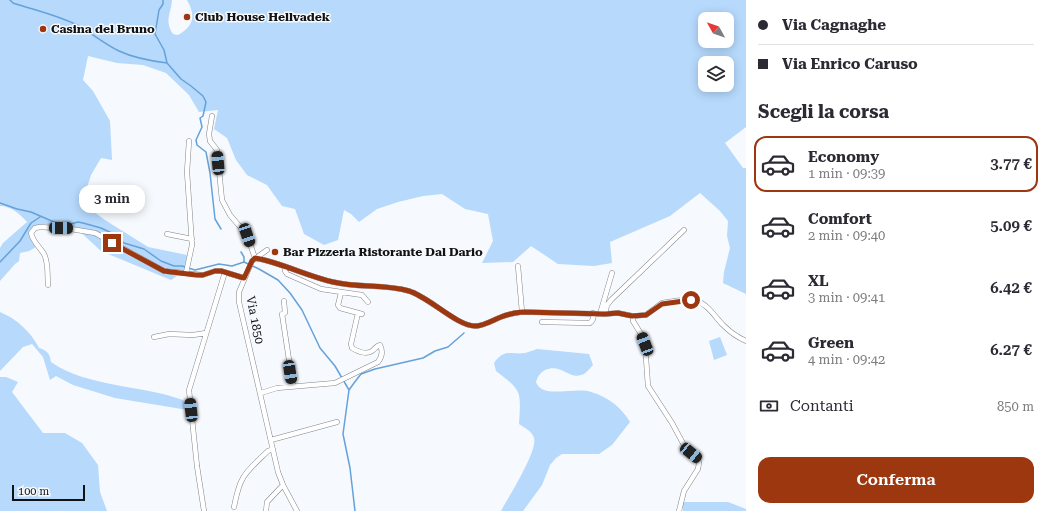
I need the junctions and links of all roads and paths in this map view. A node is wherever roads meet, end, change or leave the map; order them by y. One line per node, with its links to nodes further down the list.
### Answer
1 (212, 116): 7 (street)
2 (189, 141): 5 (street)
3 (684, 230): 20 (street)
4 (167, 234): 5 (street)
5 (192, 239): 11 (street)
6 (267, 250): 7 (street)
7 (253, 260): 9 (street); 13 (street, Via 1850)
8 (518, 266): 18 (street)
9 (285, 267): 15 (street); 18 (street)
10 (225, 272): 11 (street); 13 (street); 23 (street)
11 (186, 273): 14 (street)
12 (612, 273): 20 (street)
13 (244, 278): 27 (street, Via 1850)
14 (48, 285)
15 (341, 293): 17 (street); 26 (street)
16 (284, 301): 26 (street)
17 (368, 302)
18 (522, 312): 19 (street)
19 (593, 313): 20 (street); 22 (street)
20 (603, 314): 21 (street)
21 (632, 316): 25 (street); 36 (street)
22 (542, 322)
23 (206, 334): 24 (street); 33 (street)
24 (154, 337)
25 (746, 341)
26 (293, 386): 27 (street)
27 (260, 393): 29 (street, Via 1850)
28 (337, 422): 29 (street)
29 (271, 440): 30 (street, Via 1850)
30 (273, 449): 31 (street, Via 1850); 32 (street)
31 (283, 485): 34 (street); 35 (street, Via 1850)
32 (234, 507)
33 (204, 511)
34 (266, 511)
35 (297, 511)
36 (679, 511)

